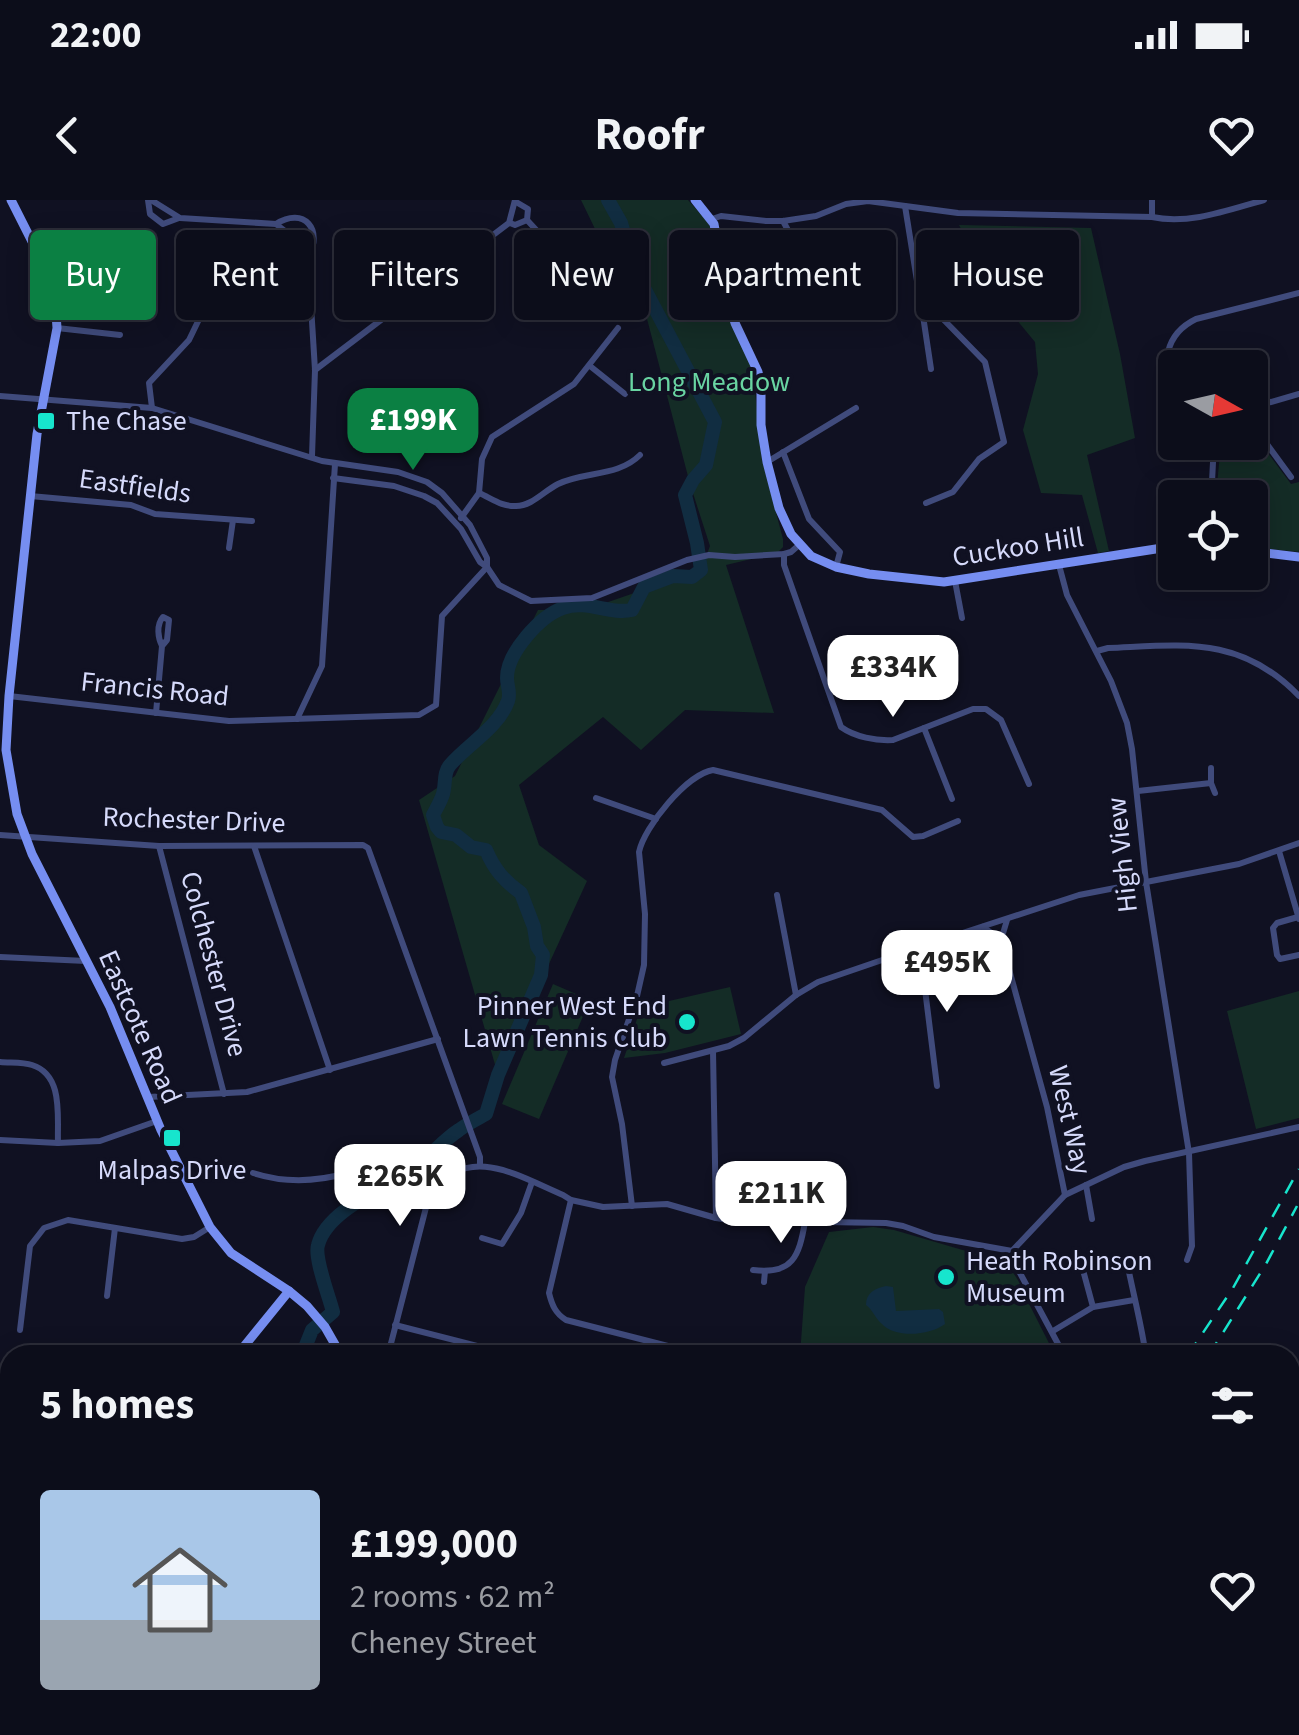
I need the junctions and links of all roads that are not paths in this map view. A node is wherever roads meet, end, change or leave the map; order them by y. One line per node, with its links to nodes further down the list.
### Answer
1 (11, 200): 19 (street)
2 (150, 200): 9 (street); 9 (street)
3 (696, 200): 10 (street)
4 (1152, 200): 8 (street)
5 (1263, 200): 8 (street)
6 (516, 201): 11 (street); 13 (street)
7 (905, 206): 8 (street); 12 (street); 20 (street)
8 (1152, 217)
9 (180, 218): 14 (street)
10 (712, 219): 12 (street); 45 (street)
11 (527, 220): 13 (street); 17 (street)
12 (783, 221): 18 (street)
13 (509, 223): 33 (street)
14 (276, 224): 15 (street); 16 (street)
15 (284, 230)
16 (313, 230)
17 (536, 230)
18 (788, 230)
19 (30, 238)
20 (916, 275)
21 (1299, 292): 30 (street)
22 (56, 320): 27 (street, Eastcote Road)
23 (199, 320): 39 (street)
24 (312, 320): 33 (street)
25 (924, 320): 32 (street)
26 (944, 320): 51 (street)
27 (57, 328): 29 (street); 37 (street, Eastcote Road)
28 (618, 328): 31 (street)
29 (120, 334)
30 (1168, 350)
31 (590, 366): 34 (street); 49 (street)
32 (932, 369)
33 (315, 370): 44 (street)
34 (625, 394)
35 (1299, 394): 38 (street)
36 (0, 396): 37 (street)
37 (44, 400): 39 (street); 50 (street, Eastcote Road)
38 (1268, 403)
39 (152, 408): 44 (street)
40 (856, 408): 42 (street)
41 (1268, 446): 47 (street)
42 (783, 452): 45 (street); 63 (street)
43 (640, 455): 49 (street)
44 (312, 456): 46 (street)
45 (767, 462): 55 (street)
46 (336, 464): 48 (street); 53 (street)
47 (1291, 477)
48 (334, 478): 53 (street); 71 (street)
49 (479, 493): 53 (street)
50 (30, 496): 52 (street, Eastfields); 68 (street, Eastcote Road)
51 (926, 504)
52 (233, 520): 54 (street, Eastfields); 56 (street)
53 (459, 520): 62 (street)
54 (252, 521)
55 (799, 545): 59 (street); 63 (street, Cuckoo Hill)
56 (229, 548)
57 (1158, 549): 61 (street, Cuckoo Hill)
58 (1268, 553): 60 (street)
59 (784, 554): 62 (street); 73 (street)
60 (1299, 557)
61 (1059, 565): 64 (street, Cuckoo Hill); 67 (street, High View)
62 (488, 567): 71 (street, Francis Road)
63 (836, 567): 64 (street, Cuckoo Hill)
64 (955, 581): 65 (street)
65 (962, 618)
66 (162, 646): 70 (street)
67 (1097, 650): 69 (street); 77 (street, High View)
68 (9, 696): 70 (street, Francis Road); 72 (street, Eastcote Road)
69 (1299, 696)
70 (156, 713): 71 (street, Francis Road)
71 (296, 719)
72 (4, 722): 84 (street, Eastcote Road)
73 (924, 728): 76 (street); 80 (street)
74 (1211, 768): 75 (street)
75 (1211, 782): 77 (street); 78 (street)
76 (1030, 784)
77 (1138, 791): 89 (street, High View)
78 (1215, 794)
79 (596, 798): 81 (street)
80 (952, 799)
81 (656, 820): 82 (street); 120 (street)
82 (958, 821)
83 (0, 835): 84 (street, Rochester Drive)
84 (25, 835): 86 (street, Rochester Drive); 98 (street, Eastcote Road)
85 (1299, 844): 88 (street)
86 (159, 846): 87 (street, Rochester Drive); 106 (street, Colchester Drive)
87 (254, 846): 100 (street, Rochester Drive); 104 (street)
88 (1279, 851): 89 (street); 92 (street)
89 (1146, 882): 91 (street); 112 (street, High View)
90 (777, 894): 99 (street)
91 (1007, 919): 93 (street); 94 (street)
92 (1299, 919): 96 (street)
93 (983, 927): 94 (street); 95 (street)
94 (1001, 940): 118 (street, West Way)
95 (922, 947): 99 (street); 105 (street)
96 (1299, 955)
97 (0, 957): 98 (street)
98 (87, 961): 107 (street, Eastcote Road)
99 (796, 995): 101 (street)
100 (438, 1039): 104 (street); 113 (street)
101 (713, 1051): 103 (street); 121 (street)
102 (0, 1062): 111 (street)
103 (664, 1063)
104 (330, 1070): 106 (street)
105 (937, 1086)
106 (224, 1094): 107 (street)
107 (148, 1097): 108 (street, Eastcote Road)
108 (158, 1121): 111 (street); 125 (street, Eastcote Road)
109 (1299, 1127): 112 (street)
110 (0, 1140): 111 (street)
111 (58, 1143)
112 (1189, 1153): 117 (street); 129 (street, High View)
113 (480, 1165): 114 (street); 116 (street)
114 (456, 1169): 115 (street); 138 (street)
115 (253, 1172)
116 (532, 1182): 119 (street); 126 (street)
117 (1086, 1185): 118 (street); 122 (street)
118 (1065, 1195): 127 (street)
119 (571, 1200): 120 (street); 141 (street)
120 (632, 1206): 121 (street)
121 (716, 1218): 123 (street)
122 (1092, 1219)
123 (805, 1222): 127 (street); 132 (street)
124 (115, 1228): 125 (street); 135 (street); 139 (street)
125 (210, 1228): 134 (street, Eastcote Road)
126 (482, 1238)
127 (1012, 1251): 140 (street)
128 (1126, 1258): 136 (street)
129 (1187, 1260)
130 (1069, 1261): 137 (street)
131 (753, 1270): 132 (street)
132 (765, 1271): 133 (street)
133 (764, 1282)
134 (289, 1291): 142 (street); 143 (street, Eastcote Road)
135 (107, 1296)
136 (1134, 1300): 137 (street); 148 (street)
137 (1093, 1308): 140 (street)
138 (395, 1325): 144 (street); 145 (street)
139 (20, 1330)
140 (1053, 1331): 147 (street)
141 (654, 1343): 146 (street)
142 (244, 1345)
143 (335, 1345)
144 (390, 1345)
145 (474, 1345)
146 (662, 1345)
147 (1059, 1345)
148 (1144, 1345)

